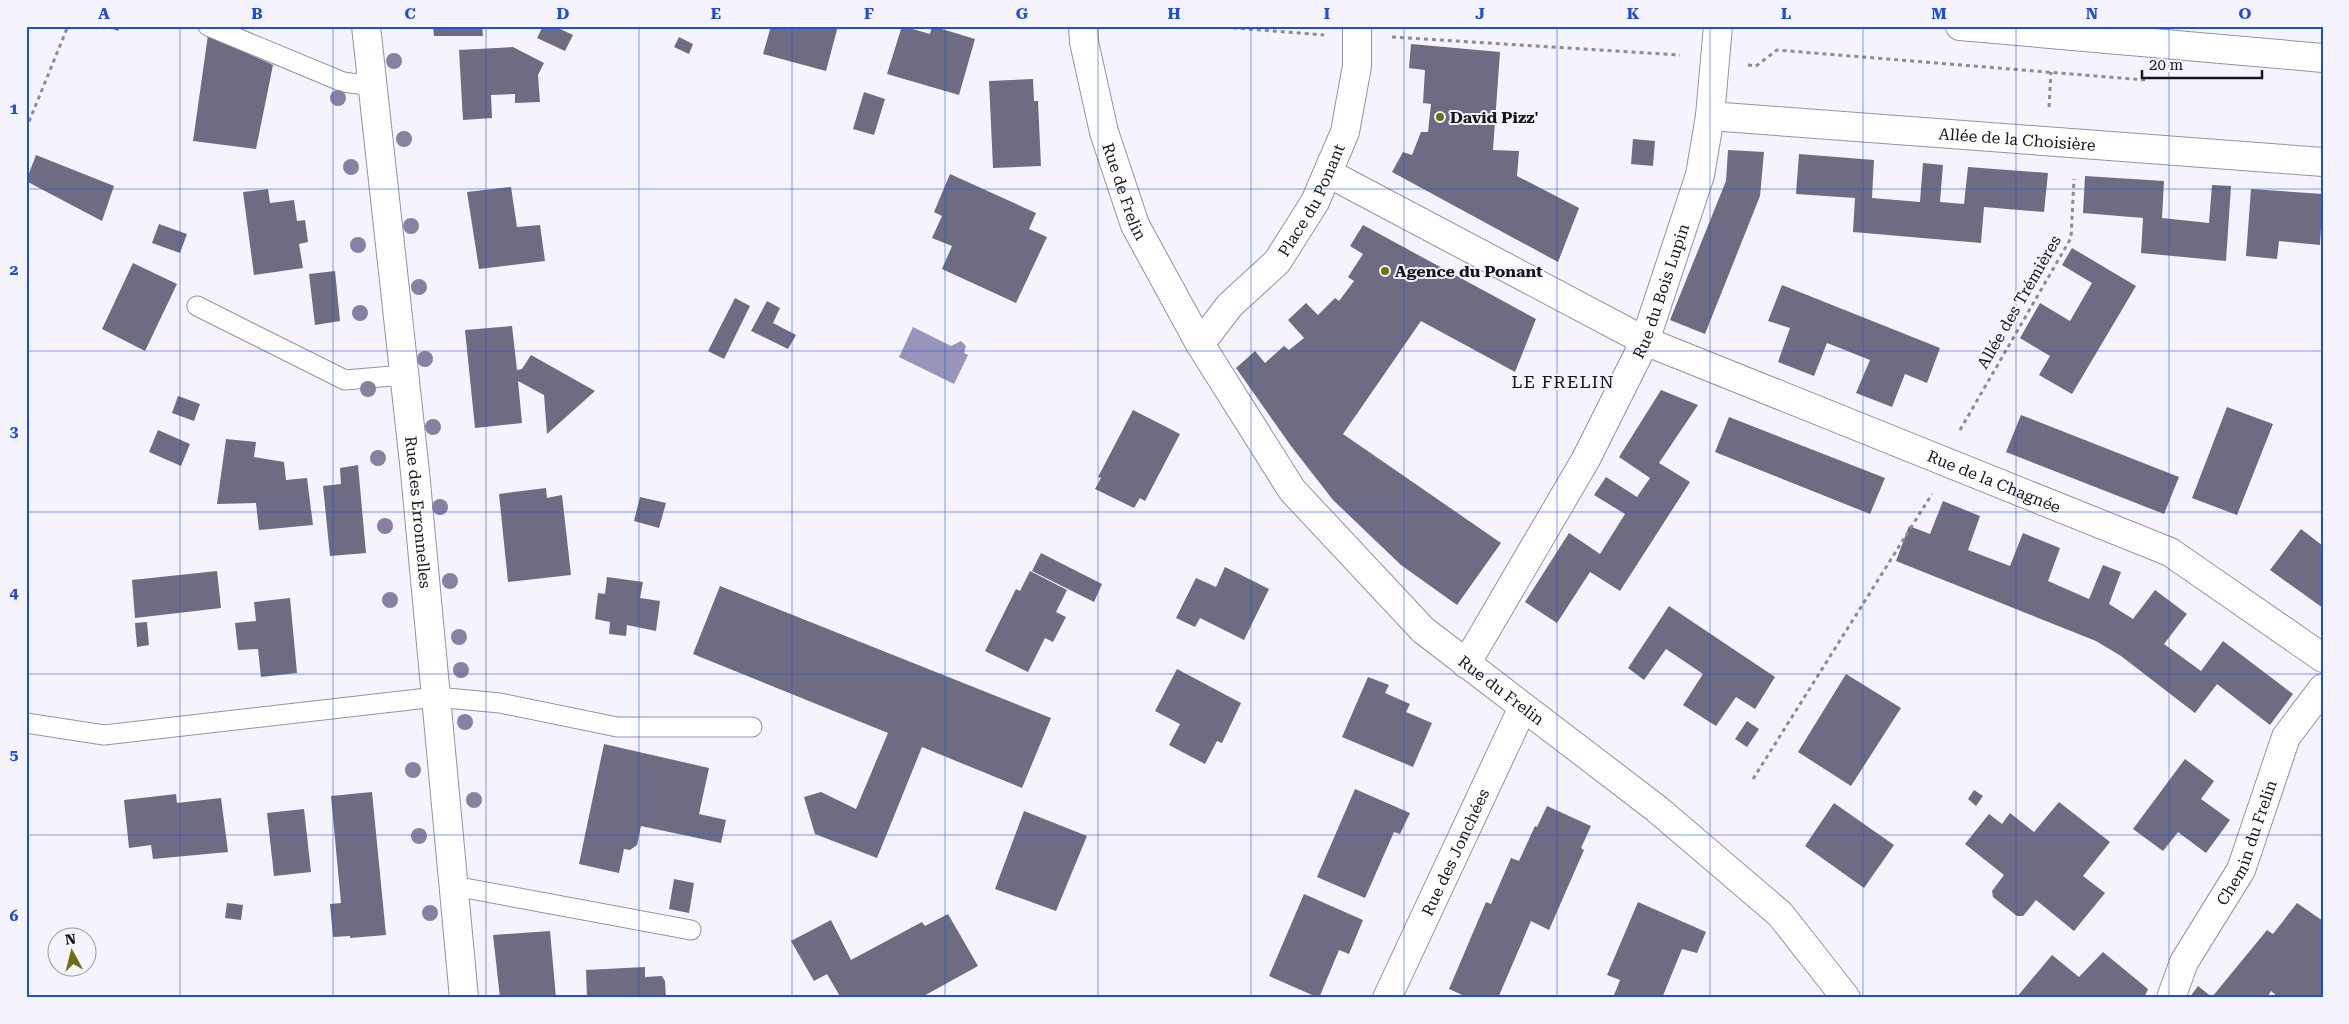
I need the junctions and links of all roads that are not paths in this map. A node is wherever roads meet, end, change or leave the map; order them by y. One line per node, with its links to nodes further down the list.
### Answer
1 (208, 26): 8 (lane)
2 (366, 26): 8 (street, Rue des Erronnelles)
3 (1083, 26): 14 (street, Rue de Frelin)
4 (1718, 26): 9 (street, Rue du Bois Lupin)
5 (1960, 26): 7 (street)
6 (1357, 32): 11 (street, Place du Ponant)
7 (2323, 58)
8 (373, 86): 15 (street, Rue des Erronnelles)
9 (1710, 116): 10 (street, Allée de la Choisière); 13 (street, Rue du Bois Lupin)
10 (2323, 162)
11 (1328, 173): 13 (street, Rue de la Chagnée); 14 (street, Place du Ponant)
12 (197, 306): 15 (lane)
13 (1645, 341): 16 (street, Rue de la Chagnée); 17 (street, Rue du Bois Lupin)
14 (1200, 344): 17 (street, Rue du Frelin)
15 (404, 374): 19 (street, Rue des Erronnelles)
16 (2323, 658)
17 (1466, 664): 20 (street, Rue du Frelin)
18 (2323, 688): 28 (street, Chemin du Frelin)
19 (436, 697): 21 (lane); 22 (lane); 23 (street, Rue des Erronnelles)
20 (1523, 707): 26 (street, Rue des Jonchées); 27 (street, Rue du Frelin)
21 (26, 723)
22 (752, 727)
23 (454, 886): 24 (lane); 25 (street, Rue des Erronnelles)
24 (691, 930)
25 (464, 998)
26 (1387, 998)
27 (1846, 998)
28 (2172, 998)

